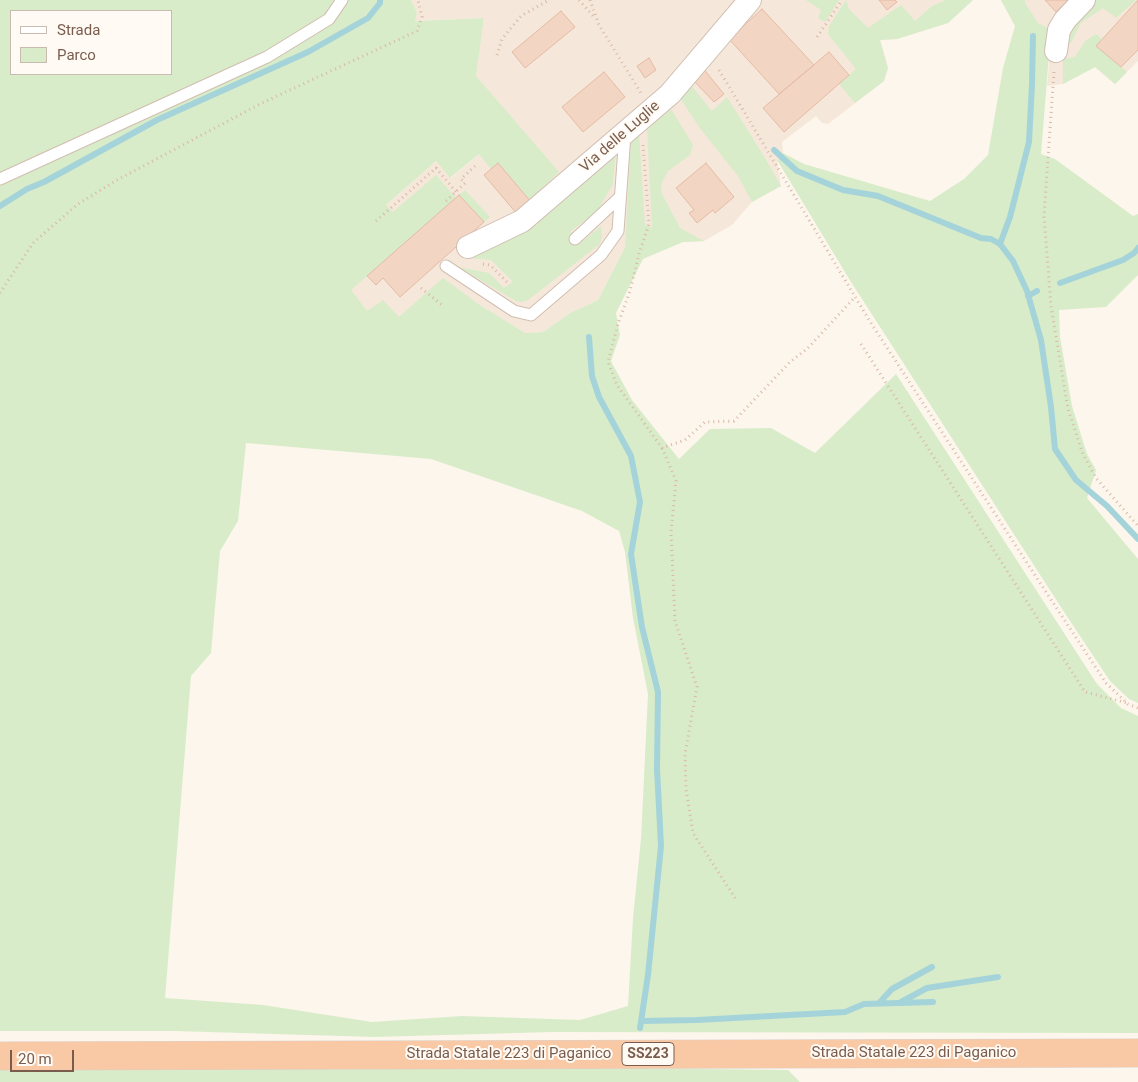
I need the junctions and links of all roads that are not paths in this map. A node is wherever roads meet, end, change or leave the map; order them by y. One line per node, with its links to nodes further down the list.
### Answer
1 (342, 0): 6 (lane)
2 (750, 0): 5 (street, Via delle Luglie)
3 (1084, 0): 4 (street)
4 (1056, 51)
5 (639, 121): 7 (lane); 9 (street, Via delle Luglie)
6 (0, 179)
7 (620, 197): 8 (lane); 10 (lane)
8 (575, 238)
9 (474, 255)
10 (446, 266)
11 (1138, 1053): 12 (highway, Strada Statale 223 di Paganico / SS223)
12 (0, 1056)

